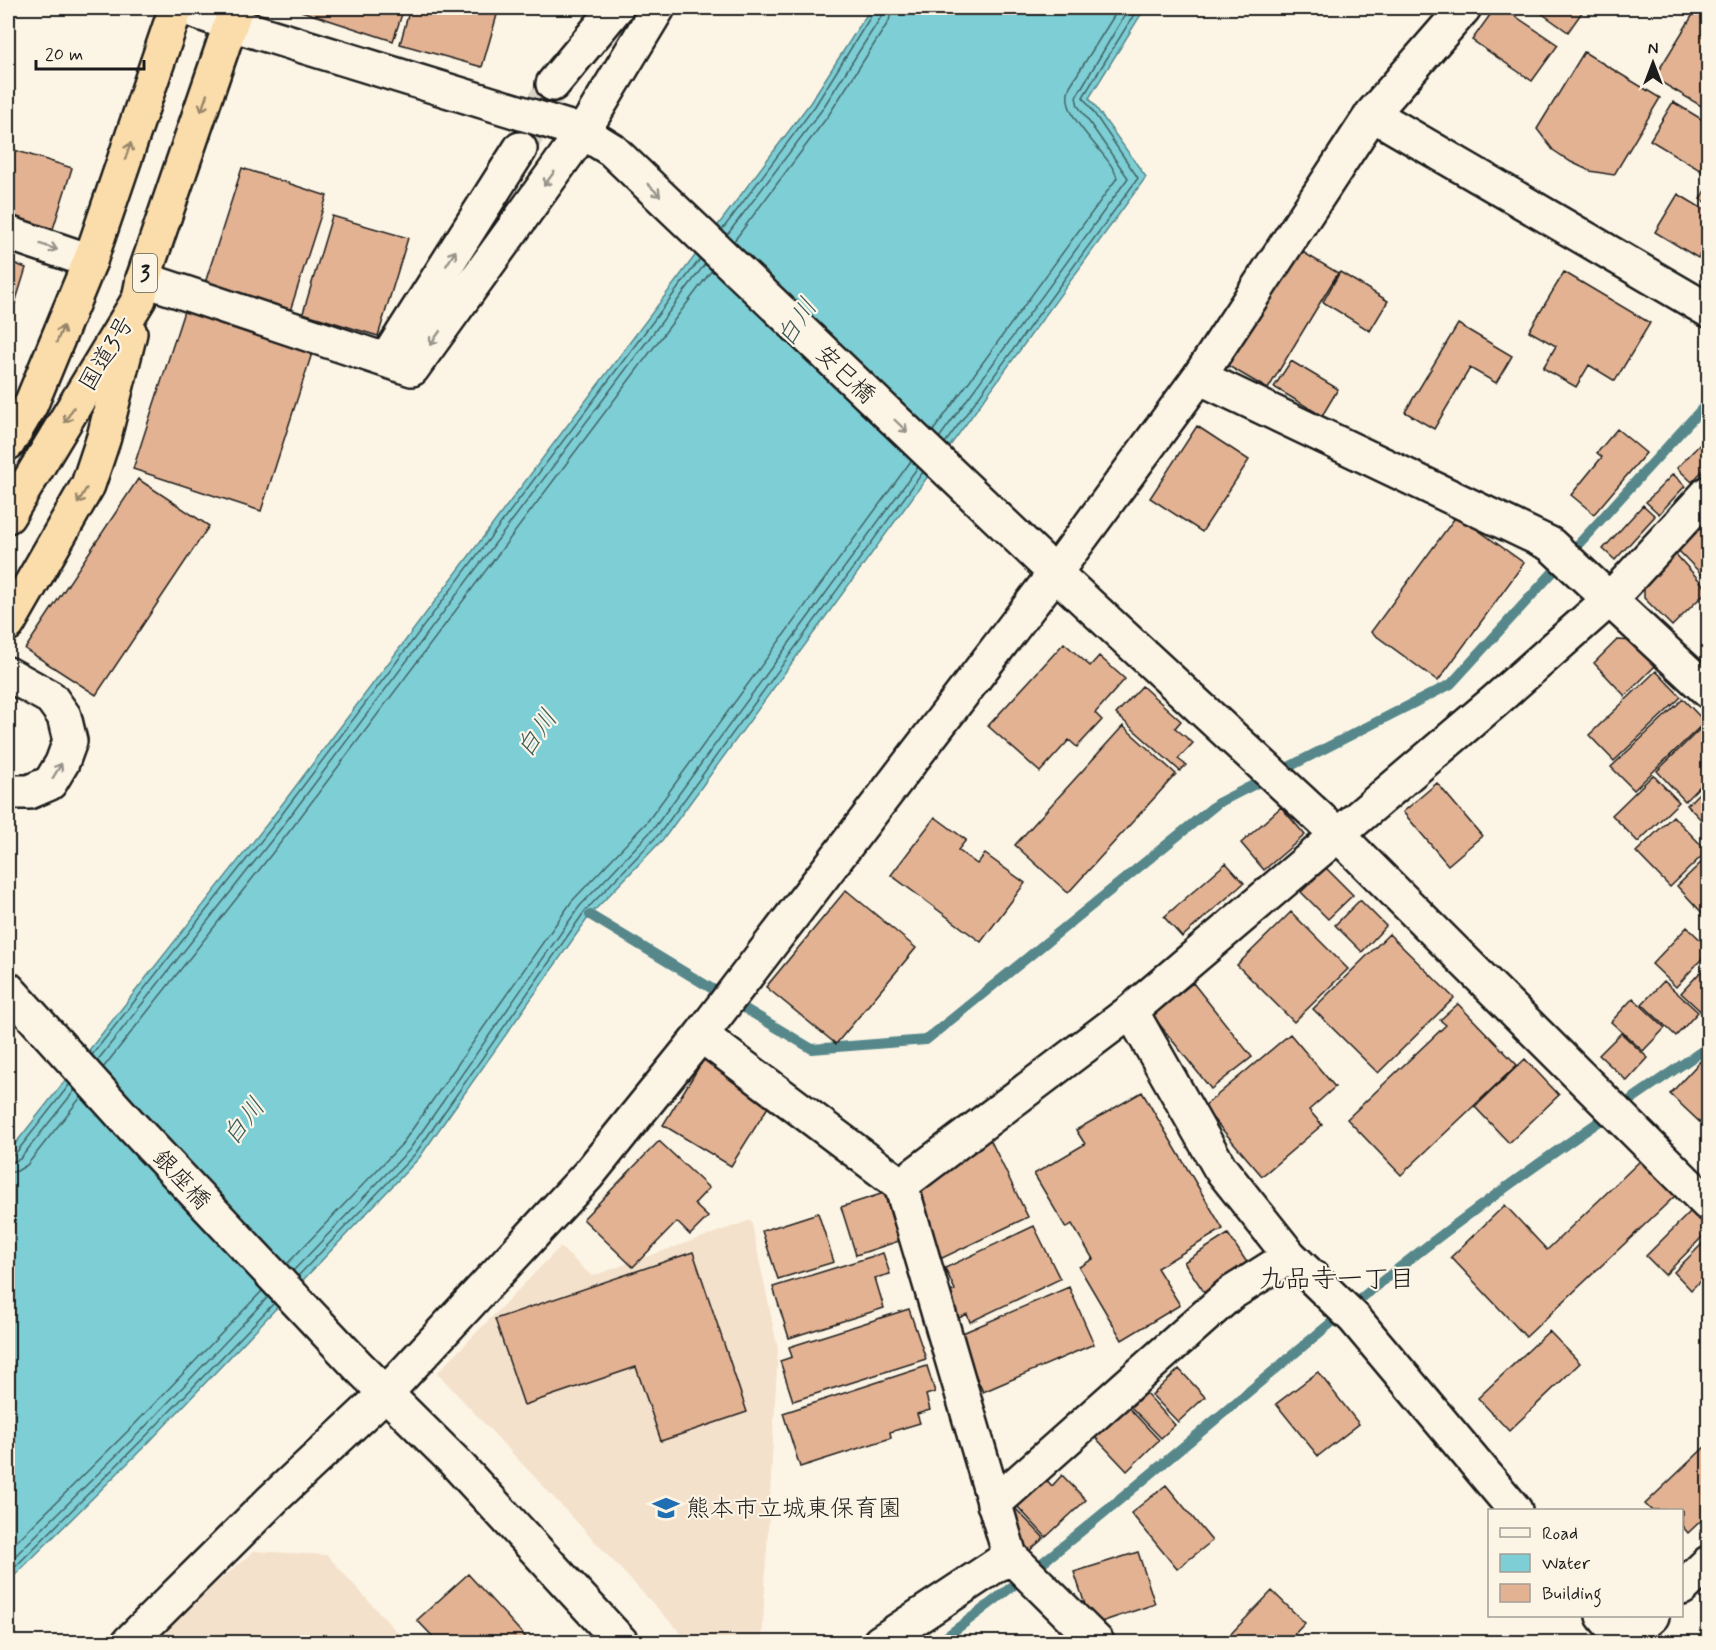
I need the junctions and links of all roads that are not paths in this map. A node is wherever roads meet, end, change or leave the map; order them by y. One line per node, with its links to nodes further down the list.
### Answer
1 (176, 8): 12 (highway, 国道3号, one-way to 1)
2 (185, 8): 6 (street, 安巳橋)
3 (616, 8): 7 (street)
4 (658, 8): 9 (street)
5 (1464, 8): 8 (street)
6 (233, 16): 9 (street, 安巳橋); 13 (highway, 国道3号 / 3, one-way to 13)
7 (553, 84)
8 (1372, 114): 14 (street); 16 (street)
9 (583, 132): 15 (street, one-way to 15); 20 (street, 安巳橋, one-way to 20)
10 (519, 149): 15 (street, one-way to 10)
11 (8, 233): 12 (street, one-way to 12)
12 (90, 261): 17 (highway, 国道3号, one-way to 12)
13 (141, 289): 15 (street); 19 (highway, 国道3号 / 3, one-way to 19); 22 (highway, 3, one-way to 22)
14 (1708, 310)
15 (399, 365)
16 (1199, 377): 20 (street); 21 (street)
17 (8, 443)
18 (1708, 493): 21 (street)
19 (8, 516)
20 (1055, 573): 26 (street, 安巳橋); 29 (street)
21 (1611, 598): 24 (street); 26 (street)
22 (8, 624)
23 (8, 674): 25 (street, one-way to 23)
24 (1708, 691)
25 (8, 792)
26 (1338, 835): 28 (street); 31 (street, 安巳橋)
27 (8, 989): 33 (street, 銀座橋)
28 (1131, 1011): 30 (street); 32 (street)
29 (701, 1035): 30 (street); 33 (street)
30 (901, 1185): 34 (street)
31 (1708, 1204)
32 (1290, 1256): 34 (street); 35 (street)
33 (387, 1392): 41 (street); 42 (street, 銀座橋)
34 (994, 1504): 36 (street)
35 (1514, 1509)
36 (1010, 1556): 43 (street); 44 (street)
37 (1708, 1563): 38 (street)
38 (1683, 1587)
39 (1603, 1617): 45 (street)
40 (1651, 1617): 45 (street)
41 (129, 1642)
42 (621, 1642)
43 (880, 1642)
44 (1097, 1642)
45 (1624, 1642)

